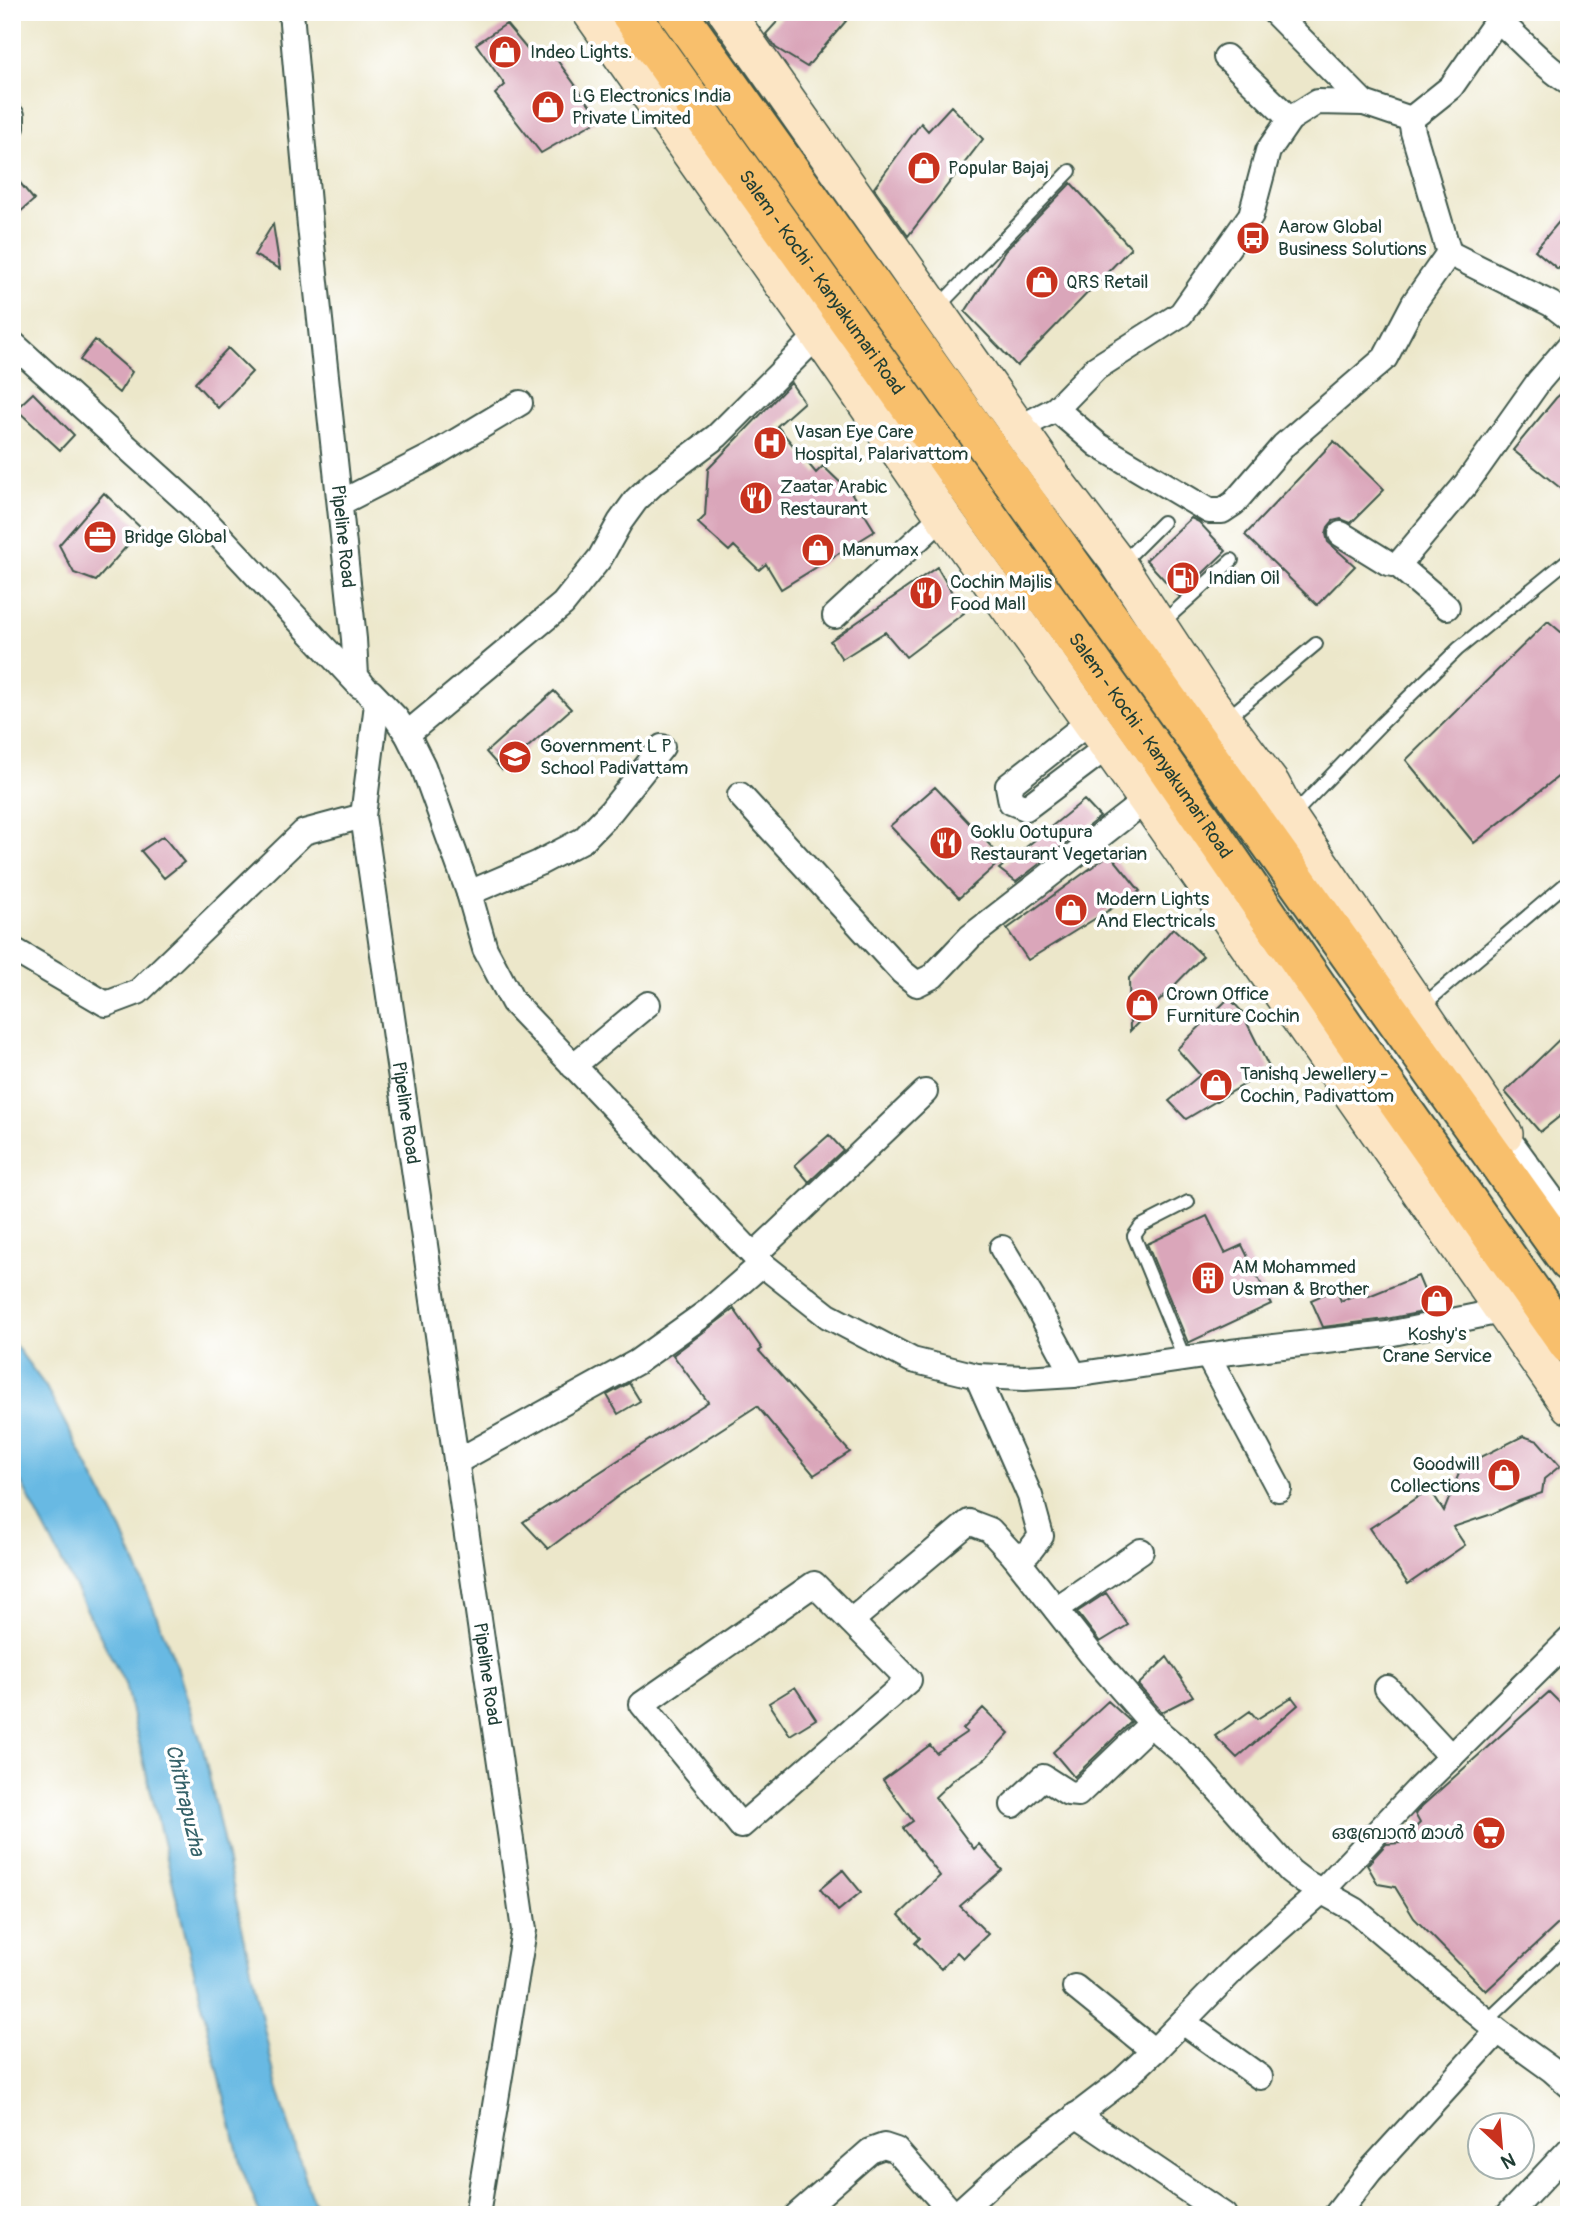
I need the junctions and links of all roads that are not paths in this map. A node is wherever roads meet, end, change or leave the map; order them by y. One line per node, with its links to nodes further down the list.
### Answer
1 (291, 12): 25 (street, Pipeline Road)
2 (590, 12): 19 (street)
3 (629, 12): 47 (highway, Salem - Kochi - Kanyakumari Road)
4 (677, 12): 34 (highway, Salem - Kochi - Kanyakumari Road)
5 (1274, 12): 10 (street)
6 (734, 16): 17 (street)
7 (1500, 16): 9 (street); 13 (street)
8 (1226, 57): 12 (street)
9 (1569, 82)
10 (1364, 103): 12 (street); 13 (street)
11 (12, 116): 14 (street)
12 (1290, 119): 23 (street)
13 (1411, 119): 16 (street)
14 (12, 127)
15 (1070, 171): 17 (lane)
16 (1449, 253): 18 (street); 23 (street)
17 (935, 310): 24 (street)
18 (1569, 318)
19 (818, 335): 26 (street); 41 (street)
20 (12, 343): 39 (street)
21 (1569, 346): 31 (street)
22 (520, 403): 25 (street)
23 (1056, 409): 24 (street)
24 (1019, 428): 32 (street)
25 (340, 503): 38 (street, Pipeline Road)
26 (943, 516): 35 (street); 44 (street)
27 (1163, 522): 32 (lane)
28 (1342, 534): 31 (street)
29 (1569, 559): 46 (lane)
30 (1232, 560): 36 (lane)
31 (1398, 565): 33 (street)
32 (1127, 577): 34 (street); 36 (street)
33 (1447, 607)
34 (1104, 611): 52 (highway, Salem - Kochi - Kanyakumari Road)
35 (835, 617)
36 (1160, 624): 40 (street)
37 (1316, 644): 40 (lane)
38 (356, 676): 39 (street); 41 (street)
39 (377, 704): 45 (street, Pipeline Road)
40 (1225, 721): 46 (street)
41 (407, 734): 49 (street)
42 (662, 747): 49 (street)
43 (740, 795): 44 (street)
44 (1146, 800): 47 (street)
45 (363, 816): 50 (street); 68 (street, Pipeline Road)
46 (1290, 818): 52 (street)
47 (1184, 825): 53 (highway, Salem - Kochi - Kanyakumari Road); 62 (street)
48 (1569, 881): 52 (lane)
49 (468, 893): 54 (street)
50 (12, 949)
51 (648, 1004): 54 (street)
52 (1407, 1014): 53 (highway); 56 (street); 61 (highway, Salem - Kochi - Kanyakumari Road)
53 (1356, 1043): 62 (highway, Salem - Kochi - Kanyakumari Road)
54 (573, 1066): 60 (street)
55 (925, 1092): 60 (street)
56 (1505, 1134): 58 (street)
57 (1188, 1202): 64 (lane)
58 (1569, 1222)
59 (1002, 1248): 65 (street)
60 (758, 1260): 66 (street); 68 (street)
61 (1569, 1262)
62 (1521, 1307): 63 (highway, Salem - Kochi - Kanyakumari Road); 64 (street); 67 (street)
63 (1569, 1345)
64 (1197, 1358): 65 (street); 69 (street)
65 (1074, 1375): 66 (street)
66 (977, 1376): 71 (street)
67 (1569, 1406)
68 (456, 1462): 89 (street, Pipeline Road)
69 (1279, 1489)
70 (1141, 1551): 72 (street)
71 (1014, 1556): 72 (street); 73 (street)
72 (1056, 1609): 76 (street)
73 (851, 1622): 73 (street)
74 (1566, 1648): 77 (street)
75 (1387, 1688): 77 (street)
76 (1152, 1723): 78 (street); 79 (street)
77 (1451, 1757): 79 (street)
78 (1013, 1805)
79 (1321, 1892): 82 (street); 83 (street)
80 (1569, 1943): 83 (lane)
81 (1074, 1987): 84 (street)
82 (1183, 2022): 84 (street); 85 (street)
83 (1493, 2026): 86 (street); 93 (street)
84 (1154, 2051): 87 (street)
85 (1260, 2077)
86 (1569, 2085)
87 (1076, 2115): 91 (street); 92 (street)
88 (1569, 2150): 94 (street)
89 (477, 2215)
90 (797, 2215): 91 (street)
91 (955, 2215)
92 (1224, 2215)
93 (1336, 2215)
94 (1508, 2215)

